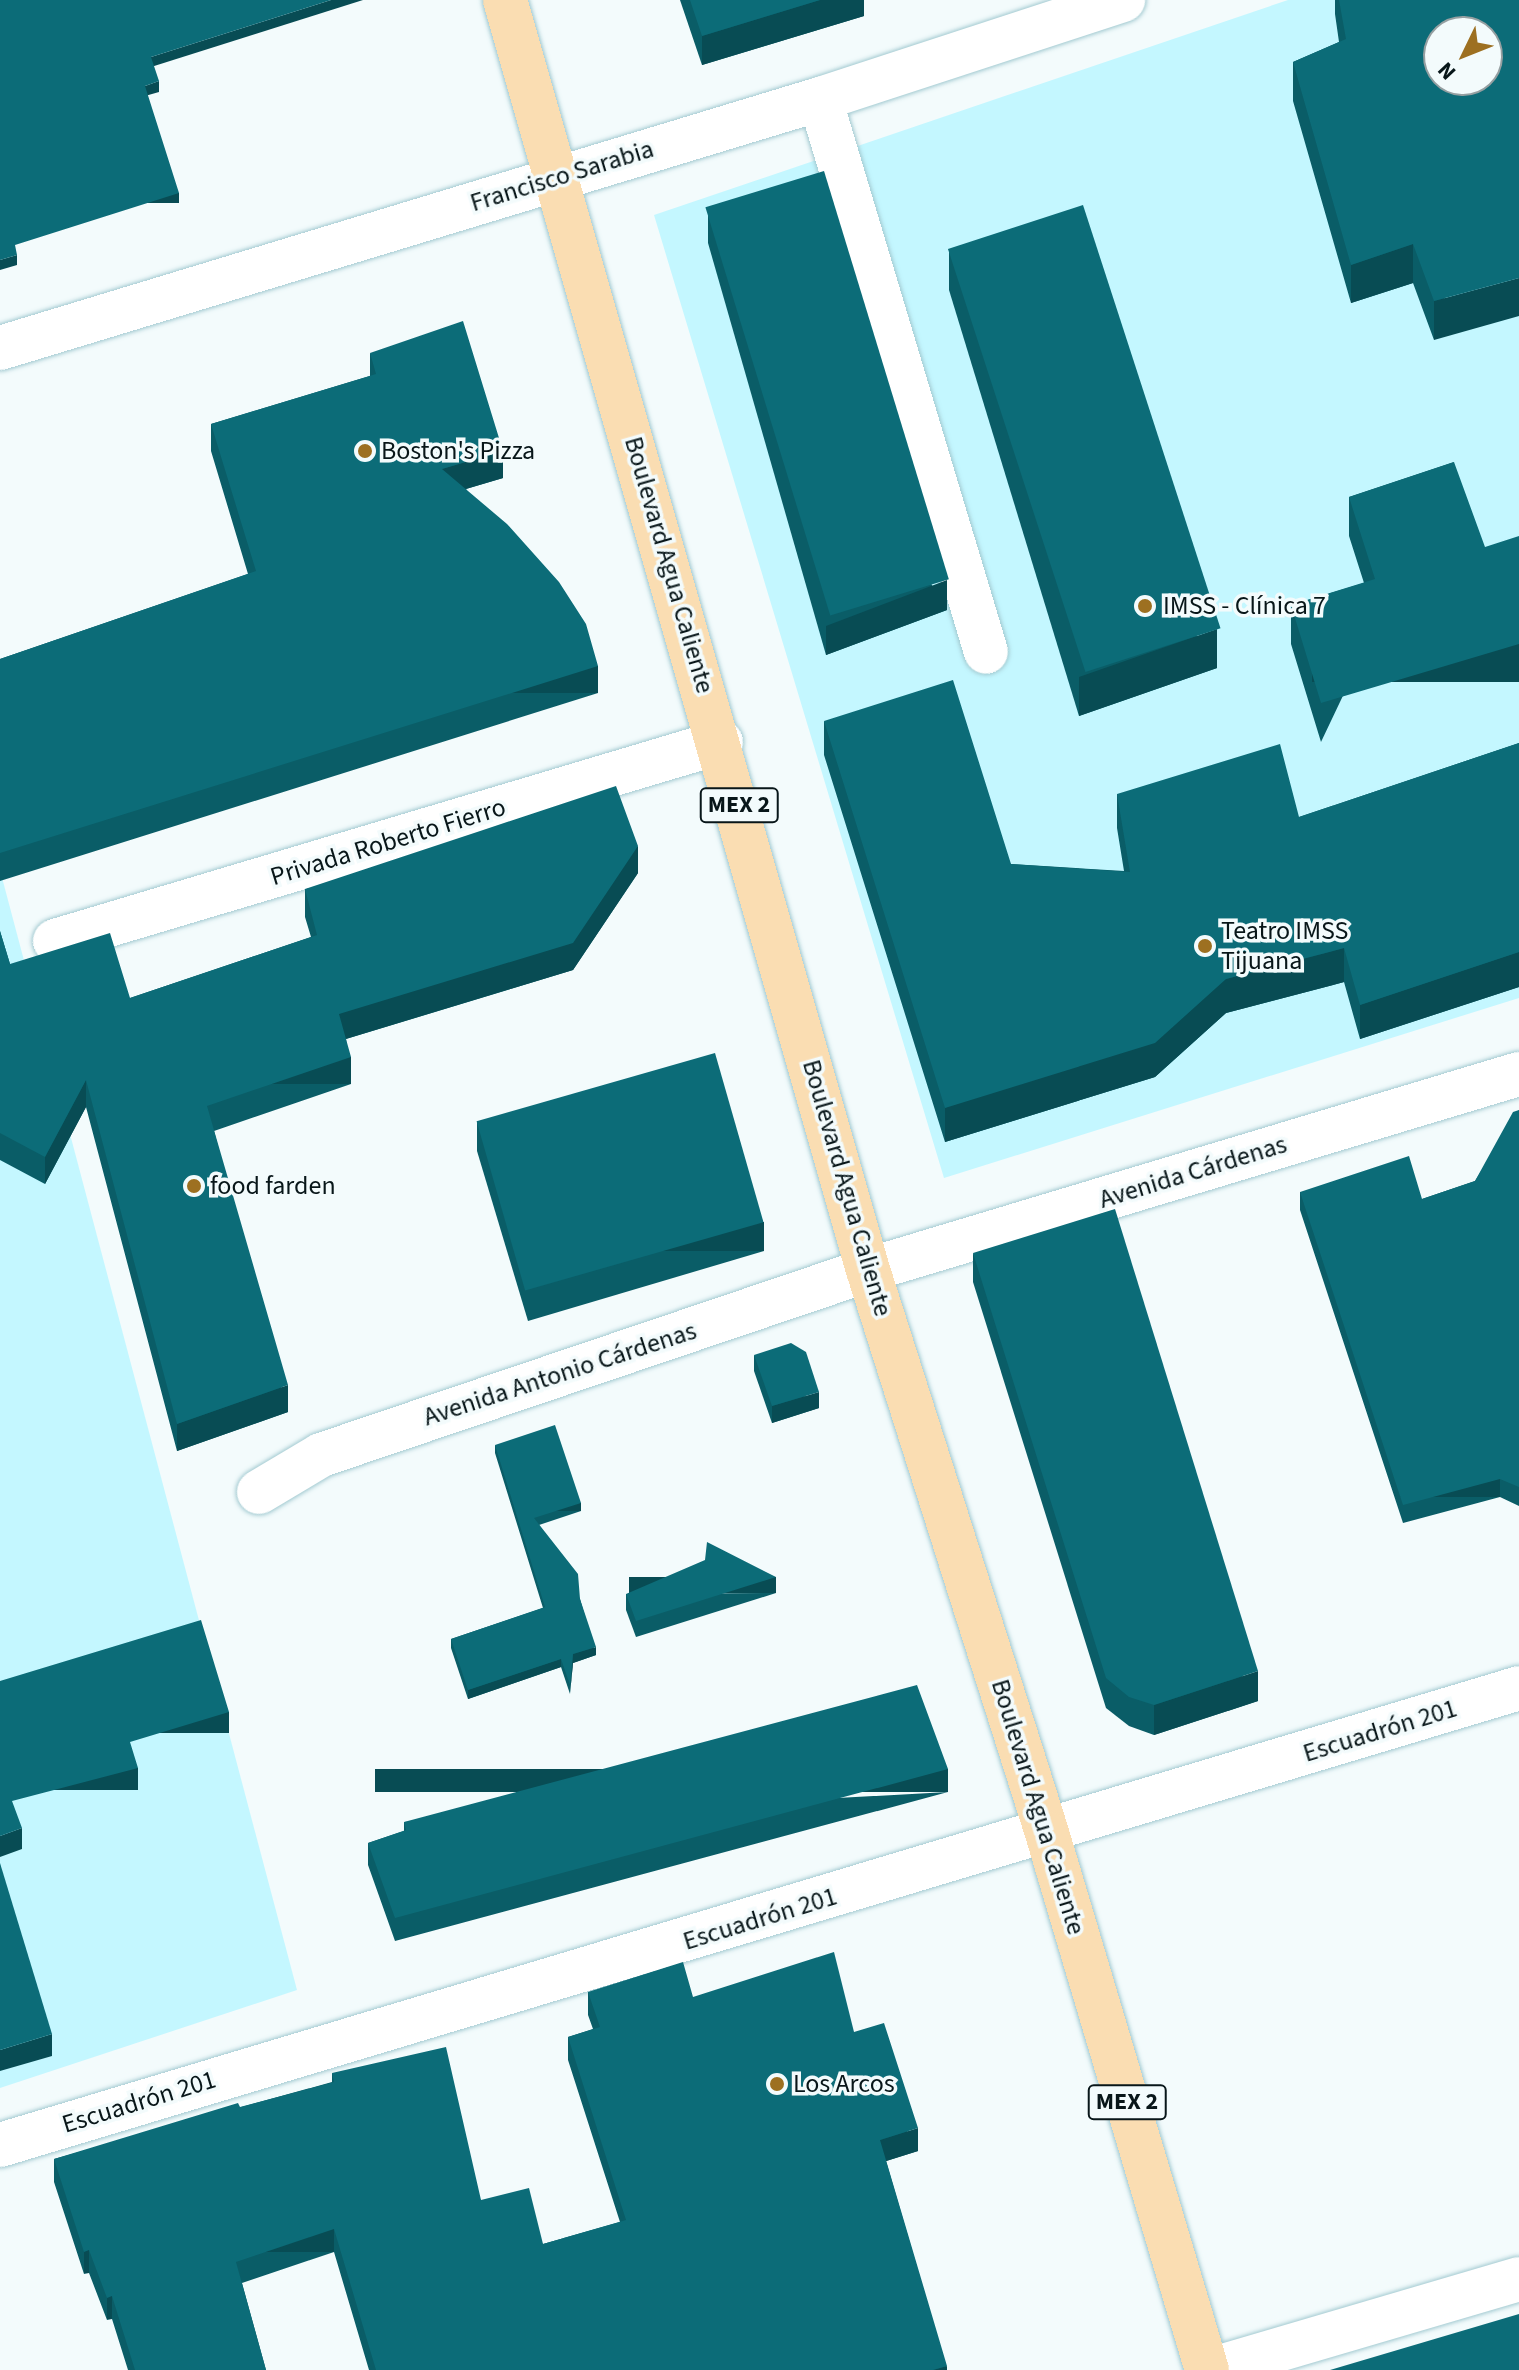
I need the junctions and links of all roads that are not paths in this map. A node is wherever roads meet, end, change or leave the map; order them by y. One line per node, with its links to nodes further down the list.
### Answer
1 (505, 0): 4 (main road, Boulevard Agua Caliente / MEX 2)
2 (1123, 0): 3 (street, Francisco Sarabia)
3 (820, 99): 4 (street, Francisco Sarabia); 6 (street)
4 (554, 177): 5 (street, Francisco Sarabia); 7 (main road, Boulevard Agua Caliente / MEX 2)
5 (0, 348)
6 (986, 652)
7 (721, 742): 8 (street, Privada Roberto Fierro); 10 (main road, Boulevard Agua Caliente / MEX 2)
8 (55, 941)
9 (1519, 1074): 10 (street, Avenida Cárdenas)
10 (868, 1270): 11 (street, Avenida Antonio Cárdenas); 13 (main road, Boulevard Agua Caliente / MEX 2)
11 (259, 1492)
12 (1519, 1688): 13 (street, Escuadrón 201)
13 (1047, 1833): 14 (street, Escuadrón 201); 16 (main road, Boulevard Agua Caliente / MEX 2)
14 (0, 2145)
15 (1519, 2279): 16 (street)
16 (1208, 2370)

